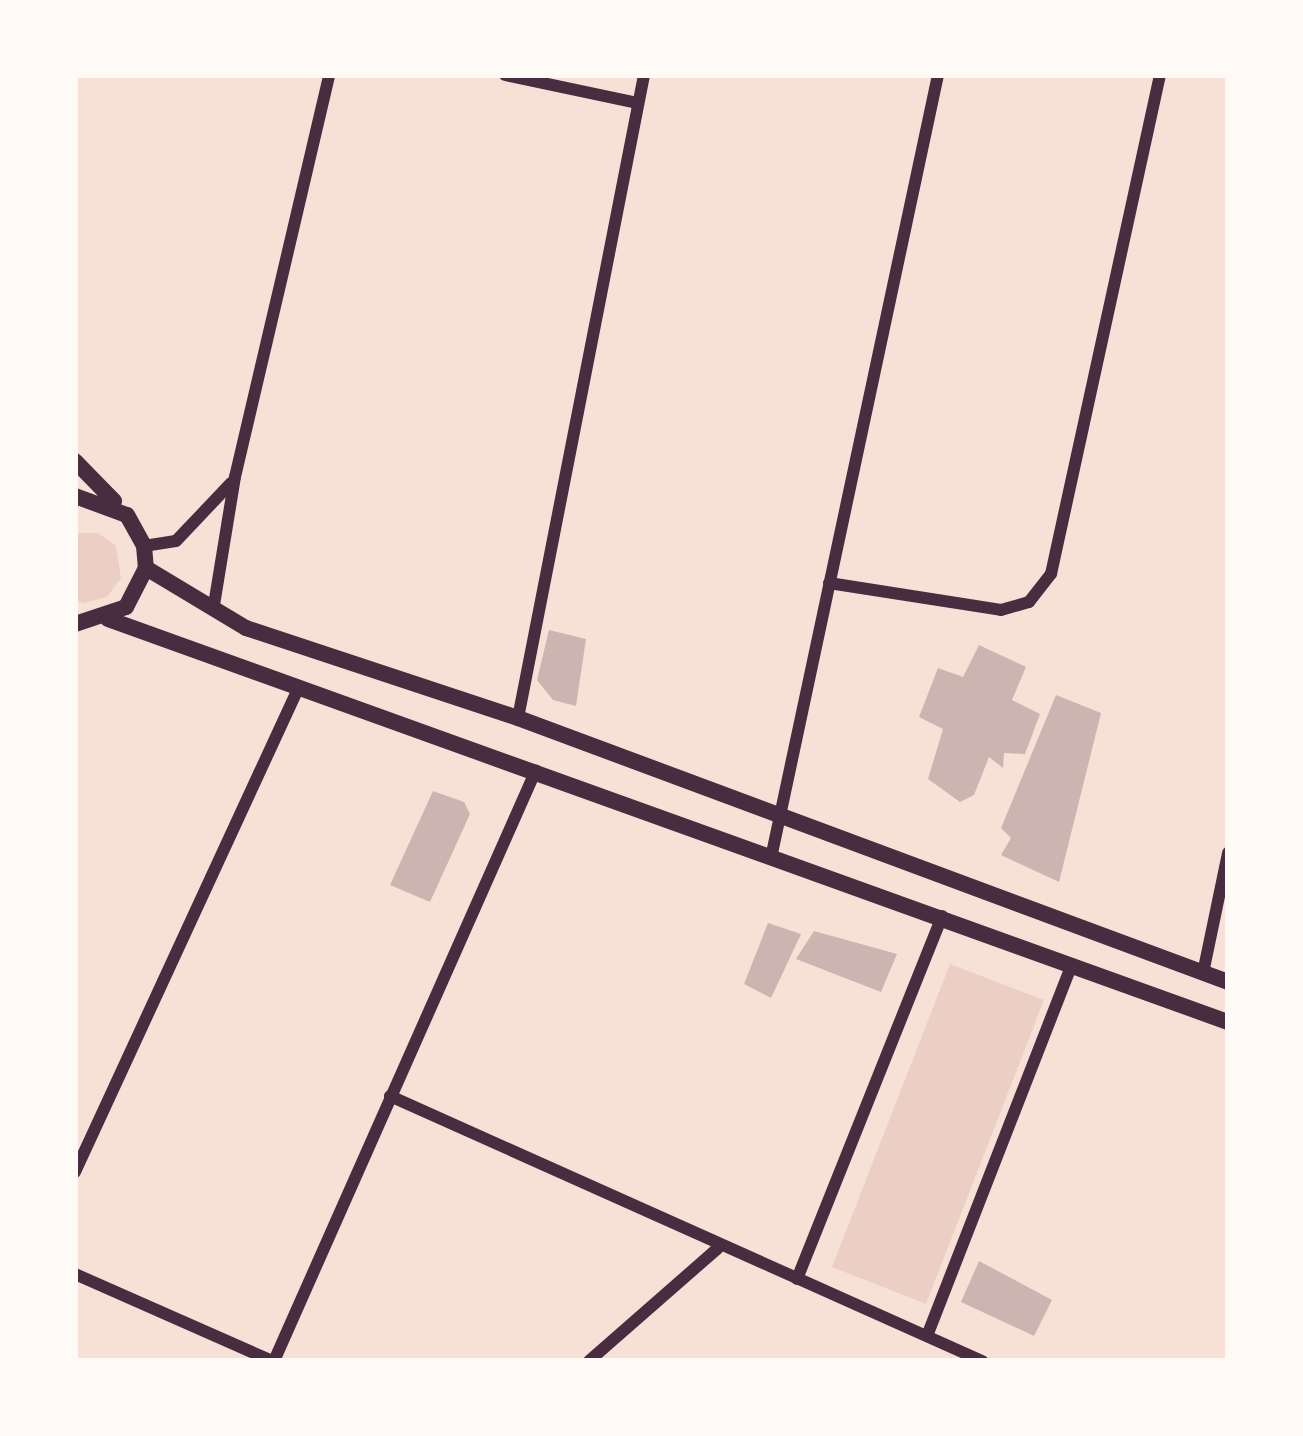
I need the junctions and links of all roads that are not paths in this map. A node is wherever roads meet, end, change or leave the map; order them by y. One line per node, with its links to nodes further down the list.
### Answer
1 (329, 75): 8 (street)
2 (505, 75): 6 (street)
3 (644, 75): 6 (street)
4 (938, 75): 13 (street)
5 (1160, 75): 13 (street)
6 (638, 103): 18 (street)
7 (75, 461): 10 (main road)
8 (235, 477): 11 (street); 14 (street)
9 (75, 496): 10 (main road)
10 (127, 515): 11 (main road)
11 (144, 546): 12 (main road)
12 (146, 568): 14 (main road); 15 (main road)
13 (829, 583): 20 (street)
14 (214, 605): 18 (main road)
15 (108, 619): 16 (main road); 17 (main road)
16 (75, 624)
17 (297, 691): 19 (main road); 29 (street)
18 (518, 718): 20 (main road)
19 (537, 769): 22 (main road); 28 (street)
20 (781, 813): 22 (street); 25 (main road)
21 (1228, 853): 25 (street)
22 (771, 858): 23 (main road)
23 (942, 914): 24 (main road); 32 (street)
24 (1072, 964): 27 (main road); 33 (street)
25 (1202, 973): 26 (main road)
26 (1228, 982)
27 (1228, 1022)
28 (390, 1096): 30 (street); 34 (street)
29 (75, 1172)
30 (718, 1248): 32 (street); 35 (street)
31 (75, 1274): 34 (street)
32 (797, 1280): 33 (street)
33 (927, 1336): 36 (street)
34 (273, 1361)
35 (589, 1361)
36 (982, 1361)

